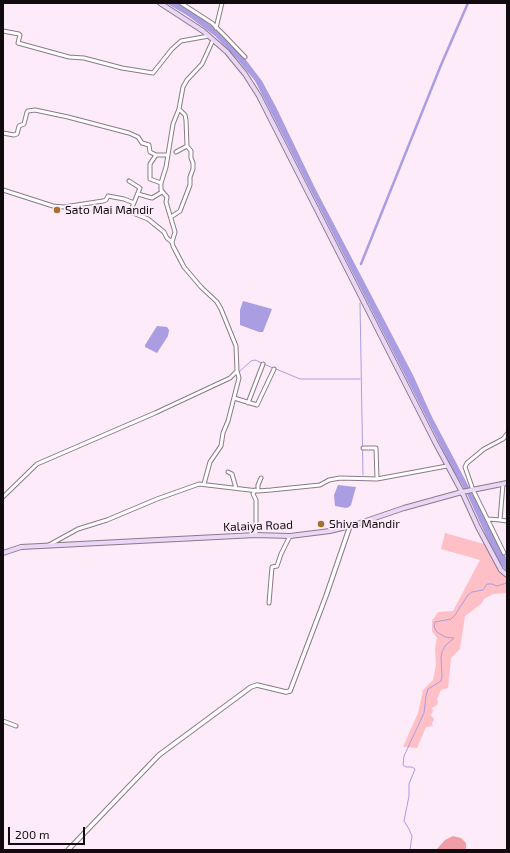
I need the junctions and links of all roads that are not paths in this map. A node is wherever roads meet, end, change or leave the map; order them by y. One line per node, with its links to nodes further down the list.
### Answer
1 (160, 3): 6 (main road)
2 (181, 3): 4 (street)
3 (222, 3): 4 (street)
4 (216, 28): 8 (street)
5 (3, 31): 6 (street)
6 (209, 36): 7 (main road)
7 (213, 40): 9 (street); 30 (main road)
8 (245, 58)
9 (179, 109): 11 (street); 14 (street)
10 (3, 133): 13 (street)
11 (187, 146): 12 (street); 21 (street)
12 (176, 152)
13 (156, 155): 14 (street); 16 (street)
14 (168, 156): 16 (street)
15 (129, 181): 19 (street)
16 (161, 184): 18 (street)
17 (3, 190): 20 (street)
18 (162, 192): 19 (street); 21 (street)
19 (138, 194): 20 (street)
20 (134, 203): 22 (street)
21 (171, 218): 22 (street)
22 (172, 242): 25 (street)
23 (263, 364): 27 (street)
24 (274, 369): 27 (street)
25 (238, 373): 26 (street); 40 (street)
26 (234, 398): 27 (street); 34 (street)
27 (248, 403)
28 (507, 434): 38 (street)
29 (363, 448): 33 (street)
30 (447, 466): 33 (street); 39 (main road)
31 (228, 472): 36 (street)
32 (261, 478): 37 (street)
33 (377, 479): 37 (street)
34 (204, 484): 36 (street); 47 (street)
35 (505, 484): 38 (main road, Kalaiya Road); 42 (street)
36 (236, 488): 37 (street)
37 (256, 490): 45 (street)
38 (473, 490): 39 (main road, Kalaiya Road); 41 (street)
39 (463, 492): 44 (main road, Kalaiya Road); 50 (main road)
40 (3, 497)
41 (488, 519): 42 (street); 49 (street)
42 (500, 520): 43 (street)
43 (507, 521)
44 (350, 526): 46 (main road, Kalaiya Road); 54 (street)
45 (256, 535): 46 (main road, Kalaiya Road); 47 (main road, Kalaiya Road)
46 (290, 536): 51 (street)
47 (49, 546): 48 (main road, Kalaiya Road)
48 (3, 553)
49 (504, 553)
50 (507, 575)
51 (269, 603)
52 (3, 721): 53 (street)
53 (16, 726)
54 (68, 850)

